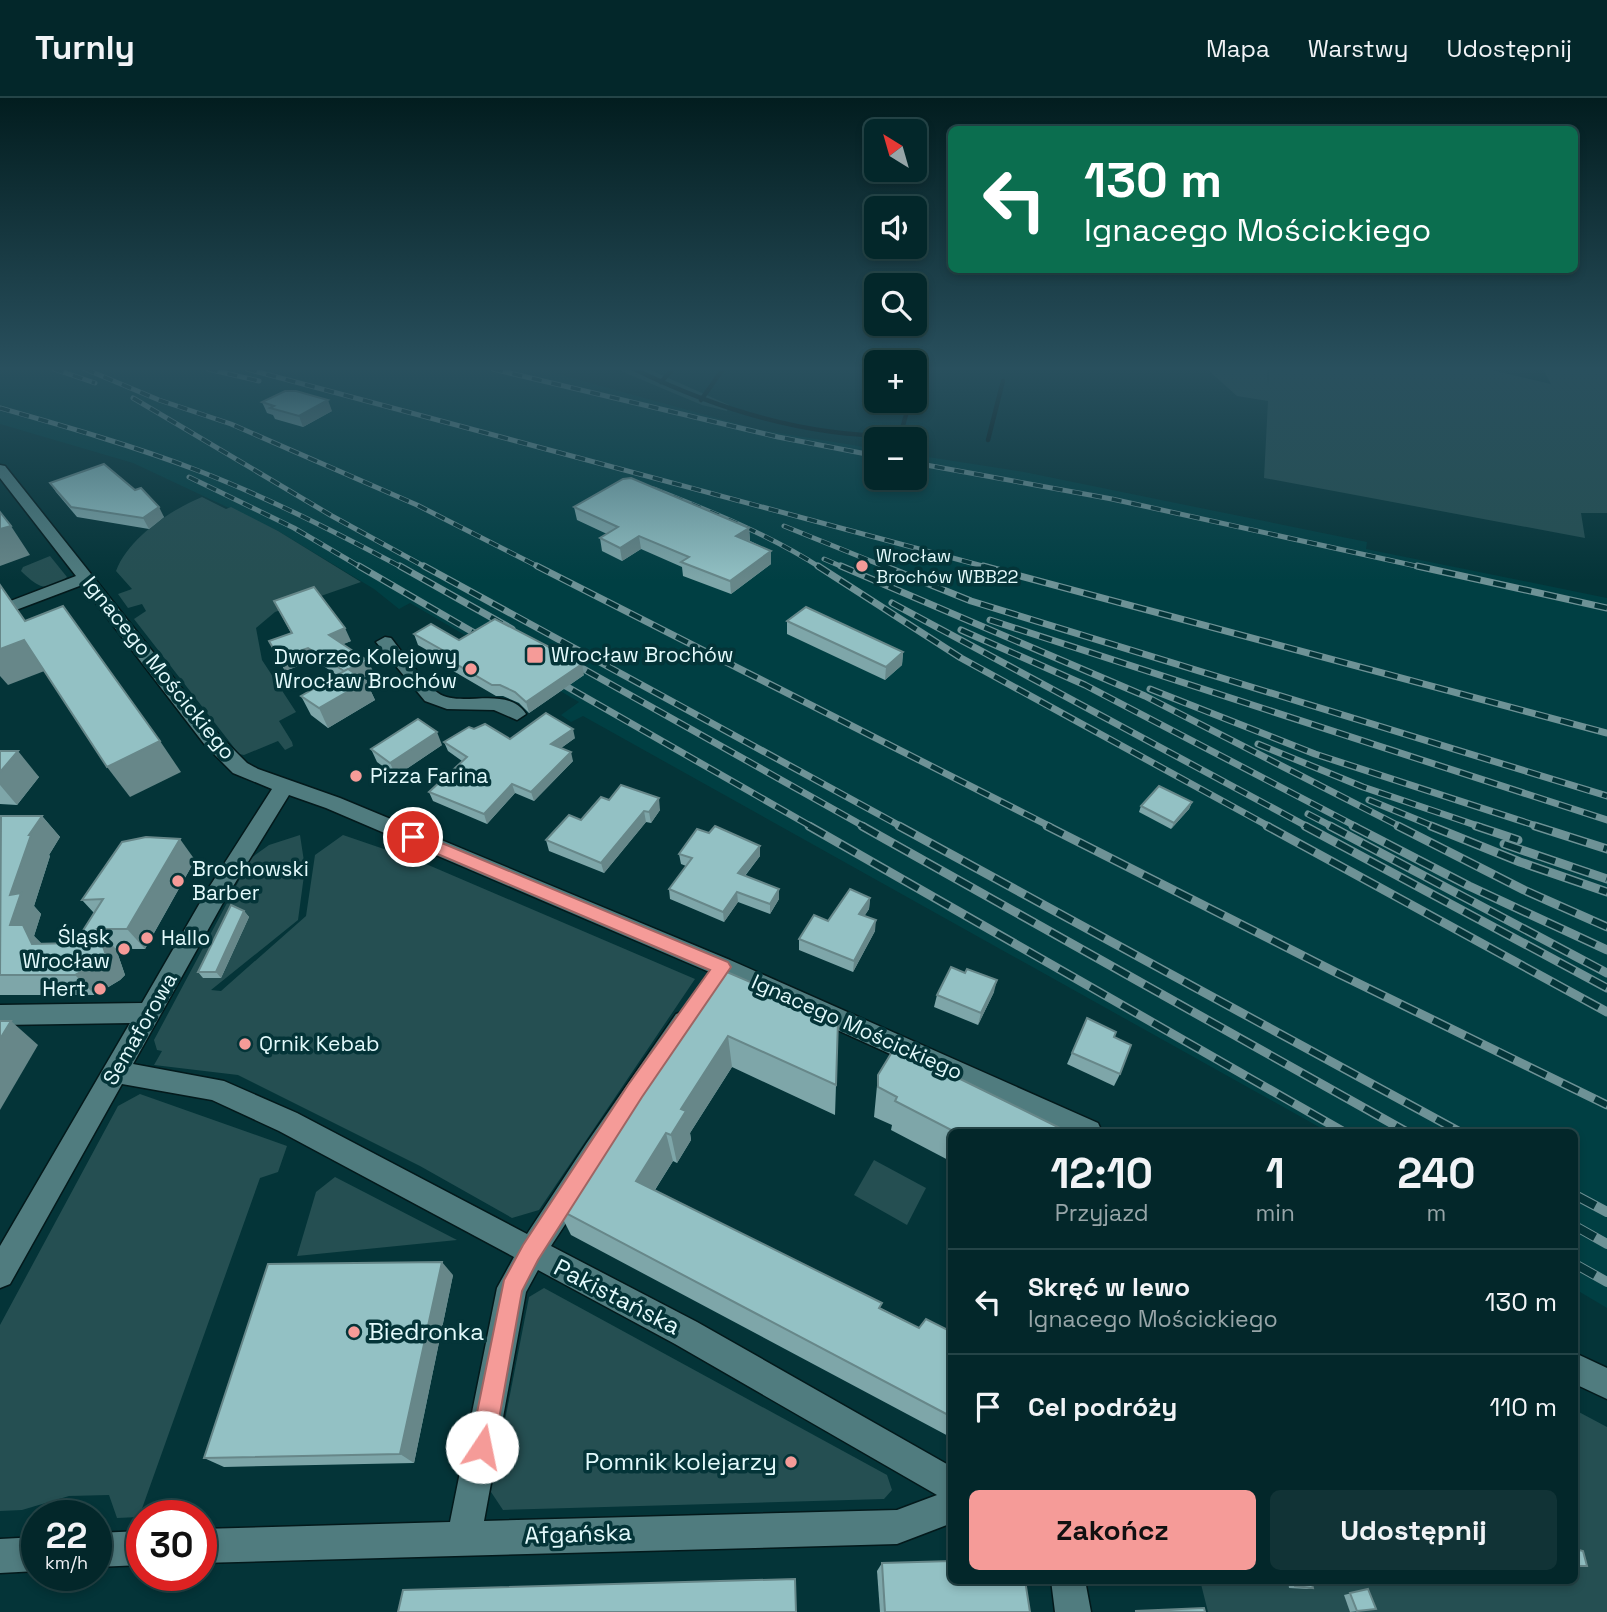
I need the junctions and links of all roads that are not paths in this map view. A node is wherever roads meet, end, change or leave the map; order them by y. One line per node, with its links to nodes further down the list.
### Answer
1 (0, 469): 2 (street, Ignacego Mościckiego)
2 (86, 578): 3 (street); 6 (street, Ignacego Mościckiego)
3 (0, 611)
4 (385, 642): 5 (street)
5 (517, 714)
6 (284, 786): 7 (street, Ignacego Mościckiego); 8 (street, Semaforowa)
7 (710, 985): 11 (street, Ignacego Mościckiego); 12 (street)
8 (149, 1014): 9 (street); 10 (street, Semaforowa)
9 (0, 1015)
10 (116, 1072): 12 (street, Pakistańska); 13 (street, Semaforowa)
11 (1083, 1129)
12 (531, 1252): 16 (street, Pakistańska); 18 (street)
13 (0, 1275)
14 (1578, 1370): 15 (street)
15 (1607, 1384)
16 (948, 1483)
17 (948, 1508): 18 (street, Afgańska)
18 (464, 1537): 19 (street, Afgańska)
19 (217, 1545)
20 (21, 1555): 21 (street)
21 (0, 1556)
22 (1069, 1584): 23 (street)
23 (1073, 1612)

